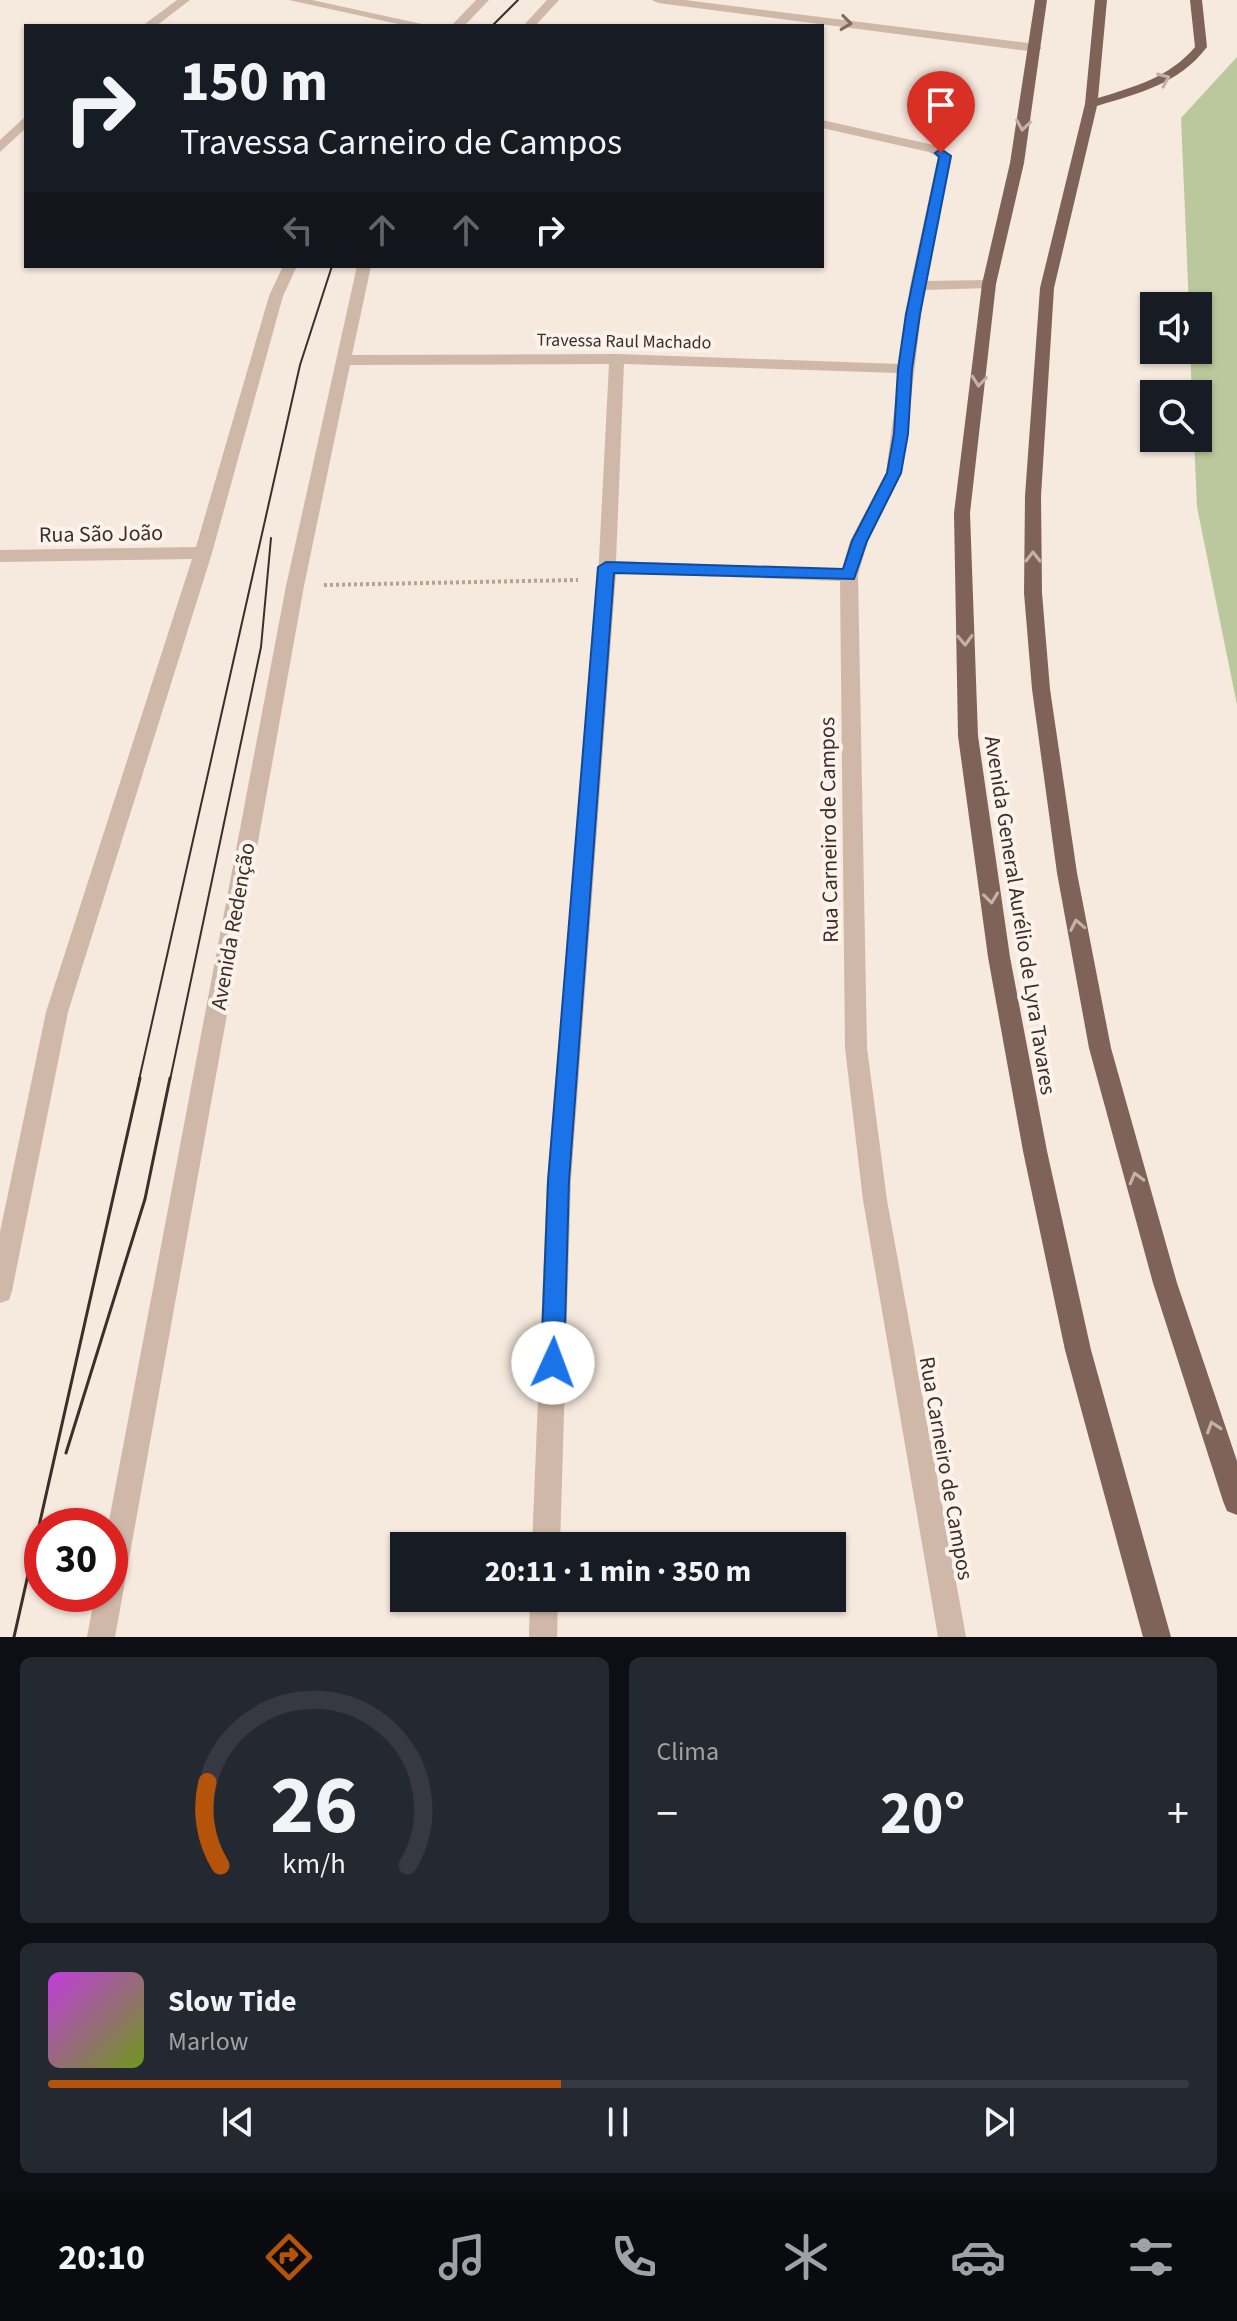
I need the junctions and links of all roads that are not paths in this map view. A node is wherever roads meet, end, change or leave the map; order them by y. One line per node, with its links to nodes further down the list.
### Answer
1 (184, 0): 9 (street)
2 (295, 0): 10 (street)
3 (483, 0): 11 (street)
4 (553, 0): 12 (street)
5 (658, 0): 13 (street, one-way to 13)
6 (1041, 0): 13 (main road, Avenida General Aurélio de Lyra Tavares)
7 (1101, 0): 14 (main road)
8 (1196, 0): 14 (main road, one-way to 8)
9 (151, 24)
10 (415, 24)
11 (459, 24)
12 (531, 24)
13 (1036, 48): 20 (main road, Avenida General Aurélio de Lyra Tavares, one-way to 20)
14 (1091, 104): 30 (main road, one-way to 14)
15 (24, 122): 17 (street)
16 (824, 124): 21 (street, Rua Carneiro de Campos)
17 (0, 148)
18 (289, 268): 25 (street)
19 (364, 268): 23 (street, Avenida Redenção)
20 (989, 284): 21 (street); 38 (main road, Avenida General Aurélio de Lyra Tavares, one-way to 38)
21 (917, 286): 24 (street, Rua Carneiro de Campos)
22 (617, 359): 23 (street, Travessa Raul Machado); 24 (street, Travessa Raul Machado); 27 (street)
23 (342, 360): 31 (street, Avenida Redenção)
24 (905, 369): 28 (street, Rua Carneiro de Campos)
25 (203, 553): 26 (street, Rua São João); 29 (street)
26 (0, 556)
27 (607, 573): 28 (street); 32 (street)
28 (849, 575): 37 (street, Rua Carneiro de Campos)
29 (0, 1291)
30 (1237, 1501)
31 (125, 1508)
32 (546, 1532)
33 (106, 1612): 35 (street)
34 (544, 1612): 36 (street)
35 (101, 1637)
36 (543, 1637)
37 (952, 1637)
38 (1157, 1637)

